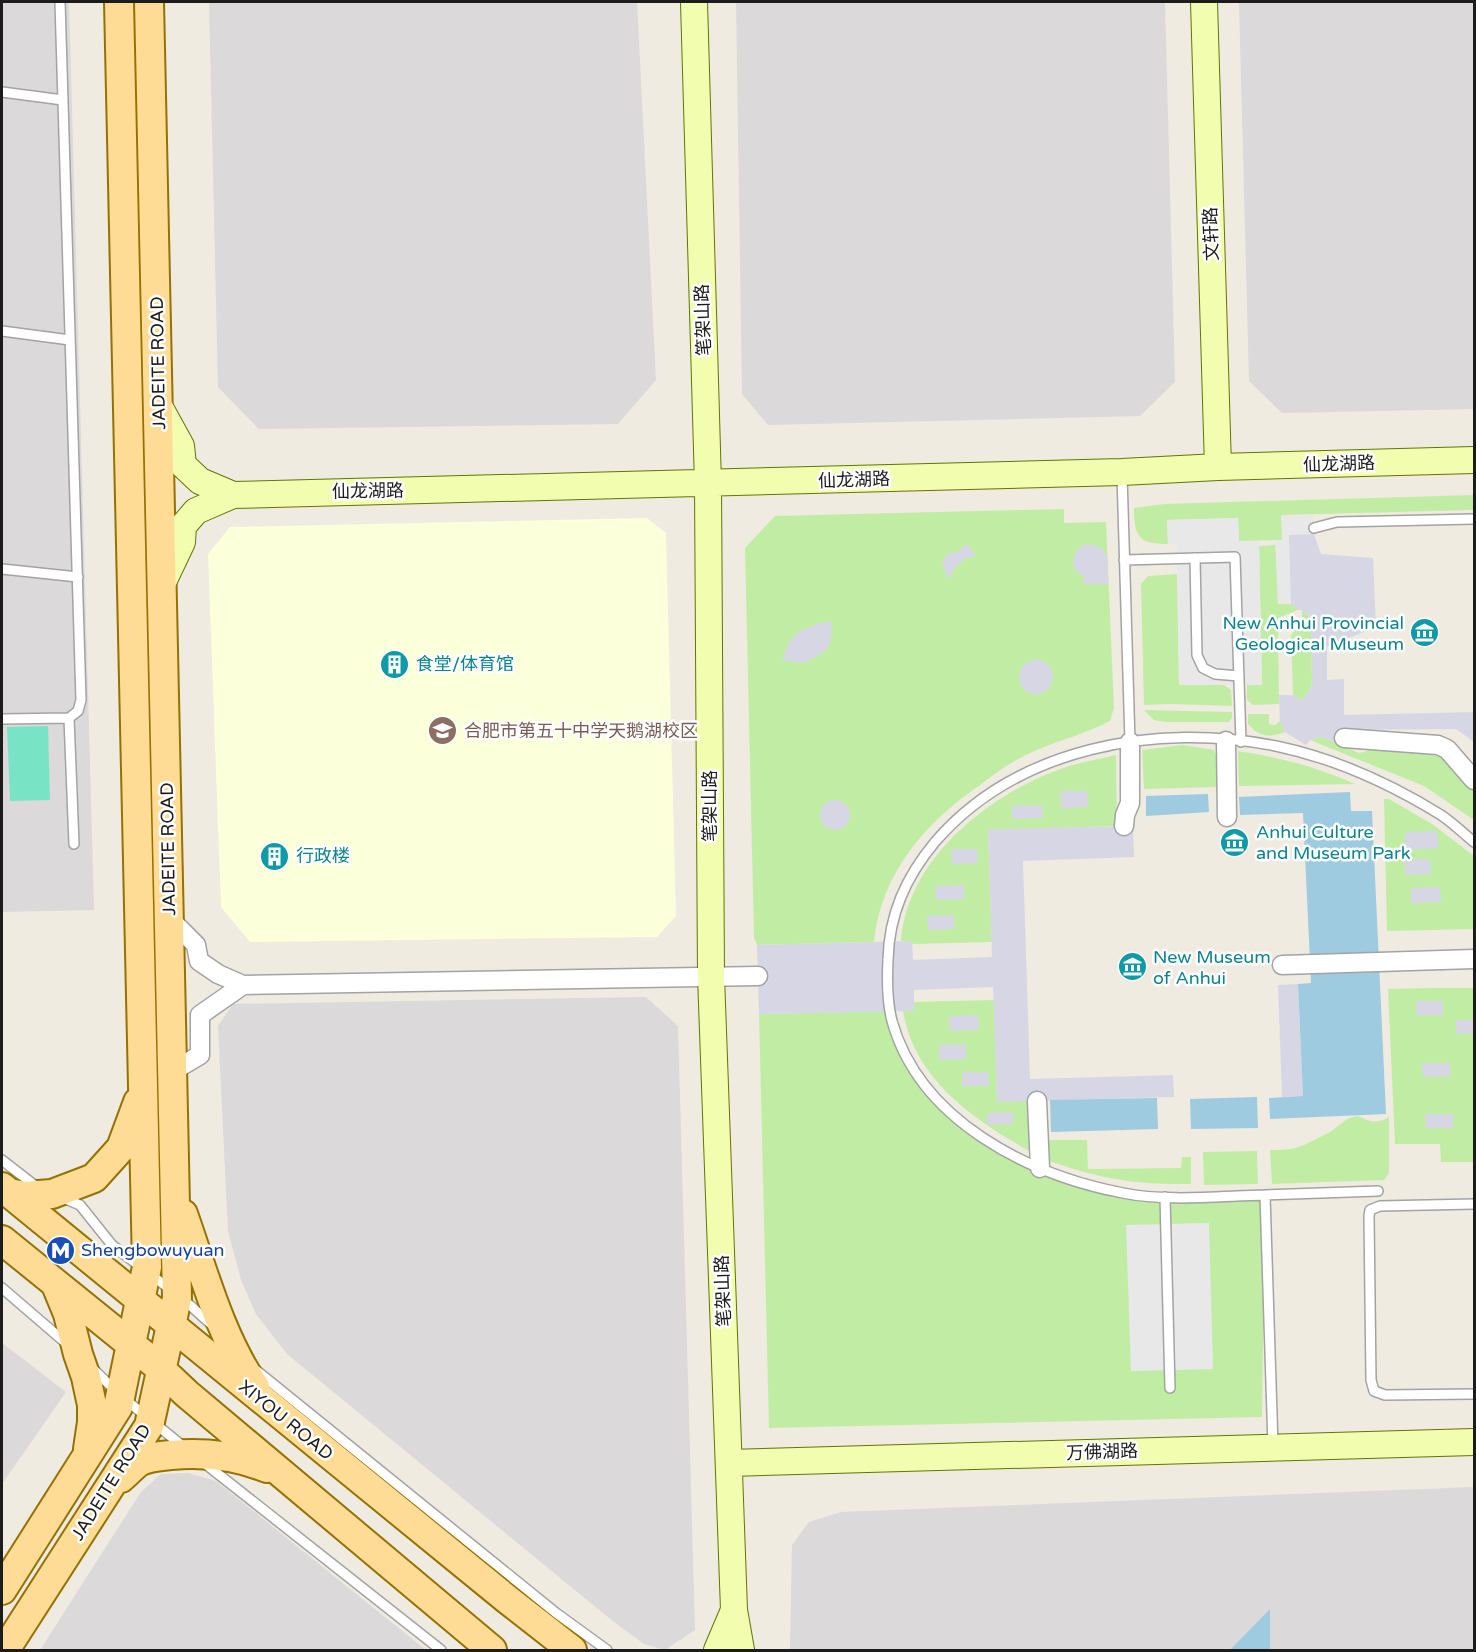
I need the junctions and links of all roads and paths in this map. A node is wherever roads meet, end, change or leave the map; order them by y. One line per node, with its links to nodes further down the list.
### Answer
1 (60, 2): 7 (lane)
2 (119, 2): 41 (main road, JADEITE ROAD)
3 (149, 2): 10 (main road, JADEITE ROAD)
4 (694, 2): 14 (street, 笔架山路)
5 (1204, 2): 12 (street, 文轩路)
6 (2, 92): 7 (lane)
7 (63, 100): 9 (lane)
8 (2, 331): 9 (lane)
9 (70, 340): 21 (lane)
10 (159, 406): 15 (street); 22 (main road, JADEITE ROAD)
11 (1474, 460): 12 (street, 仙龙湖路)
12 (1218, 467): 13 (street, 仙龙湖路)
13 (1122, 472): 14 (street, 仙龙湖路); 19 (lane)
14 (708, 484): 15 (street, 仙龙湖路); 37 (street, 笔架山路)
15 (233, 495): 22 (street)
16 (1474, 519): 17 (lane)
17 (1314, 528)
18 (1195, 558): 19 (lane); 23 (lane); 23 (lane)
19 (1124, 560): 28 (lane)
20 (2, 568): 21 (lane)
21 (78, 577): 24 (lane)
22 (163, 582): 34 (main road, JADEITE ROAD)
23 (1239, 676): 27 (lane)
24 (69, 718): 25 (lane); 33 (lane)
25 (2, 719)
26 (1344, 738): 29 (street)
27 (1234, 741): 28 (lane); 30 (street); 32 (lane)
28 (1130, 742): 31 (street); 44 (lane)
29 (1474, 780)
30 (1227, 817)
31 (1124, 826)
32 (1474, 842)
33 (74, 844)
34 (169, 918): 39 (street); 40 (main road, JADEITE ROAD)
35 (1474, 960): 36 (street)
36 (1282, 965)
37 (711, 976): 38 (street); 39 (street); 72 (street, 笔架山路)
38 (758, 976)
39 (243, 986): 40 (street)
40 (173, 1071): 47 (main road, JADEITE ROAD)
41 (143, 1088): 48 (main road); 53 (main road, JADEITE ROAD)
42 (1037, 1101): 44 (street)
43 (2, 1160): 48 (lane)
44 (1040, 1168): 50 (lane)
45 (5, 1190): 48 (main road); 57 (main road, XIYOU ROAD)
46 (1378, 1191): 49 (lane)
47 (175, 1192): 56 (main road, JADEITE ROAD); 60 (main road)
48 (52, 1194): 53 (lane)
49 (1265, 1196): 50 (lane); 69 (lane)
50 (1165, 1197): 63 (lane)
51 (1474, 1204): 64 (lane)
52 (2, 1240): 54 (main road)
53 (146, 1272): 56 (lane); 57 (main road, JADEITE ROAD)
54 (55, 1283): 59 (main road); 61 (main road)
55 (2, 1288): 61 (lane)
56 (177, 1294): 58 (main road, JADEITE ROAD); 60 (lane)
57 (140, 1301): 58 (main road, XIYOU ROAD); 59 (main road, JADEITE ROAD)
58 (171, 1327): 62 (main road, JADEITE ROAD); 66 (main road, XIYOU ROAD)
59 (131, 1344): 62 (main road); 65 (main road, JADEITE ROAD)
60 (232, 1346): 66 (main road); 81 (lane)
61 (78, 1354): 65 (lane); 71 (main road)
62 (161, 1370): 67 (main road, JADEITE ROAD); 73 (main road)
63 (1170, 1388)
64 (1474, 1394)
65 (121, 1396): 67 (lane); 71 (main road, JADEITE ROAD)
66 (268, 1406): 80 (main road, XIYOU ROAD)
67 (150, 1420): 70 (lane); 74 (main road, JADEITE ROAD)
68 (1474, 1442): 69 (street, 万佛湖路)
69 (1273, 1448): 72 (street, 万佛湖路)
70 (192, 1453): 73 (main road); 74 (main road); 78 (lane)
71 (86, 1457): 75 (main road, JADEITE ROAD)
72 (729, 1463): 76 (street, 笔架山路)
73 (282, 1474): 79 (main road)
74 (107, 1491): 77 (main road, JADEITE ROAD)
75 (2, 1590)
76 (734, 1610): 82 (street); 83 (street, 笔架山路)
77 (5, 1650)
78 (441, 1650)
79 (492, 1650)
80 (573, 1650)
81 (607, 1650)
82 (717, 1650)
83 (741, 1650)

